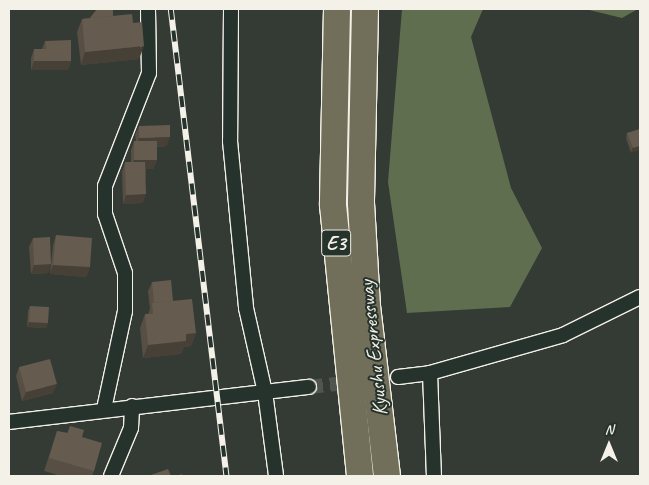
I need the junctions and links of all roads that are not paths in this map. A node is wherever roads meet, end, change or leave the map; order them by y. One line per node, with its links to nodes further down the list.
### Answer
1 (148, 9): 11 (street)
2 (231, 9): 9 (street)
3 (337, 9): 16 (highway, Kyushu Expressway / E3)
4 (365, 9): 13 (highway, Kyushu Expressway / E3)
5 (640, 297): 6 (street)
6 (430, 373): 7 (street); 17 (street)
7 (398, 377)
8 (310, 387): 9 (street)
9 (265, 392): 10 (street); 15 (street)
10 (132, 406): 11 (street); 14 (street)
11 (104, 409): 12 (street)
12 (9, 422)
13 (387, 474)
14 (111, 476)
15 (276, 476)
16 (360, 476)
17 (434, 476)

